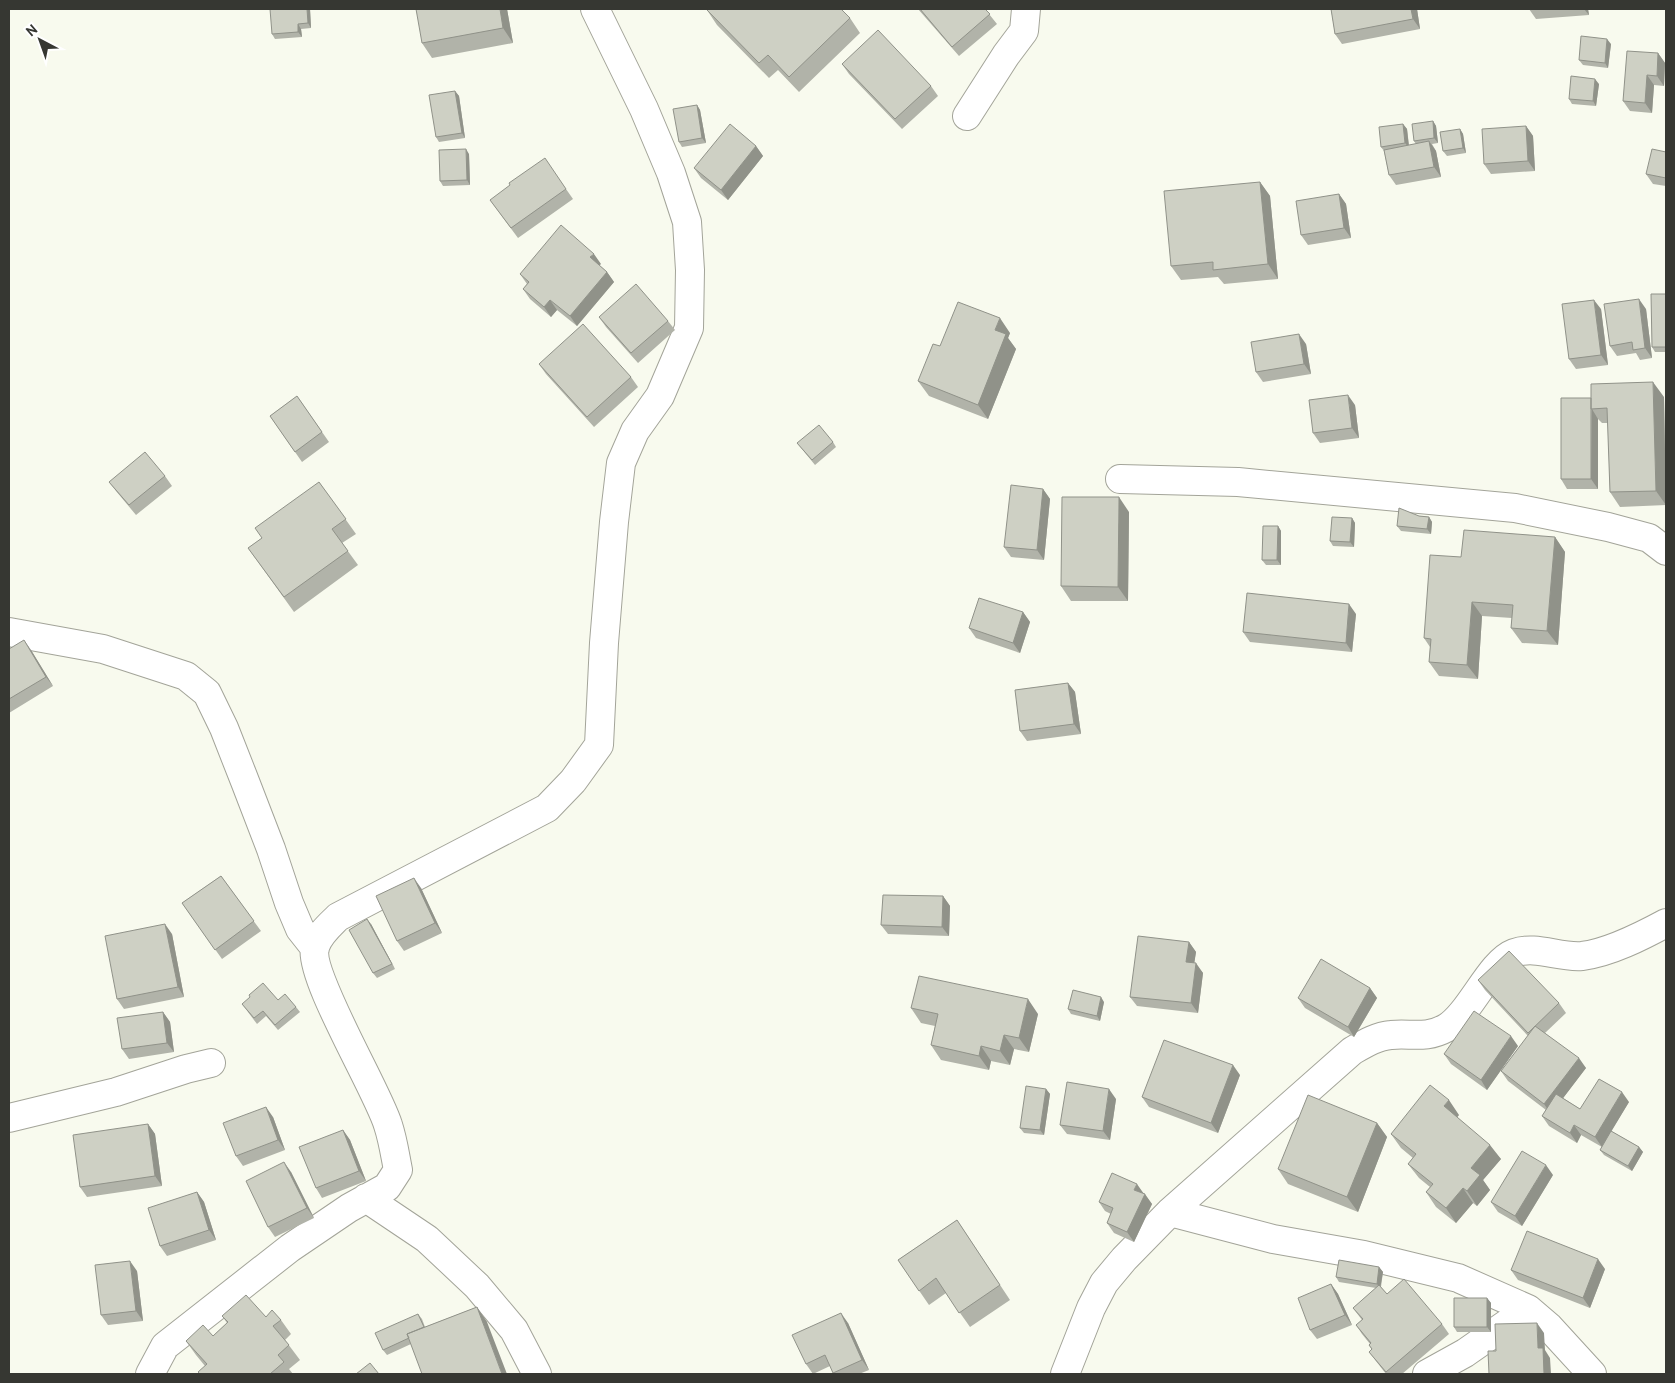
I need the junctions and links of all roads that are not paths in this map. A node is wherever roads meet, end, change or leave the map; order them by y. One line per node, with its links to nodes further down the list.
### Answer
1 (595, 9): 8 (street)
2 (1026, 9): 3 (street)
3 (967, 116)
4 (1120, 478): 5 (street)
5 (1666, 550)
6 (9, 632): 8 (street)
7 (1666, 923): 12 (street)
8 (315, 948): 11 (street)
9 (211, 1063): 10 (street)
10 (9, 1118)
11 (366, 1198): 14 (street); 15 (street)
12 (1170, 1212): 13 (street); 16 (street)
13 (1528, 1309): 17 (street); 18 (street)
14 (150, 1374)
15 (536, 1374)
16 (1065, 1374)
17 (1428, 1374)
18 (1592, 1374)

